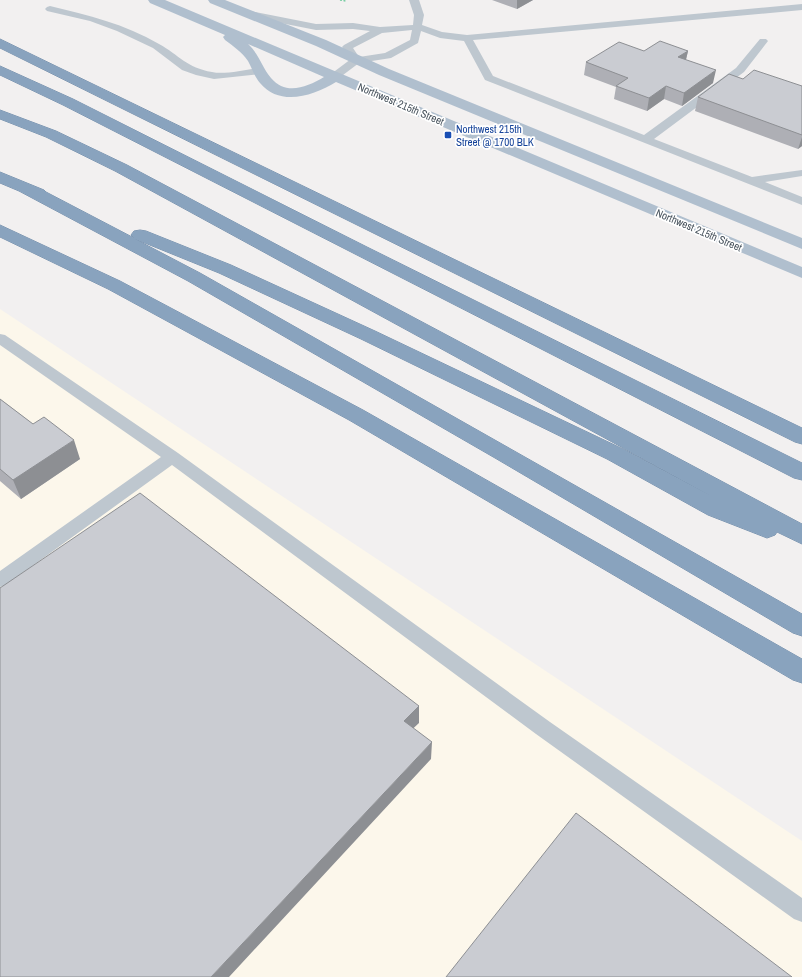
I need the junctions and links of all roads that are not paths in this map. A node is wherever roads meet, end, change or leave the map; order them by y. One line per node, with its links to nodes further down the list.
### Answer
1 (154, 0): 7 (main road, Northwest 215th Street)
2 (214, 0): 6 (main road, Northwest 215th Street)
3 (414, 0): 8 (lane)
4 (802, 7): 10 (lane)
5 (50, 9): 15 (lane)
6 (248, 13): 9 (lane); 13 (main road, Northwest 215th Street)
7 (221, 27): 15 (main road); 16 (main road, Northwest 215th Street)
8 (418, 27): 9 (lane); 10 (lane); 13 (lane)
9 (380, 30): 13 (lane)
10 (467, 38): 18 (lane)
11 (763, 41): 18 (lane)
12 (0, 43): 28 (highway)
13 (356, 60): 16 (lane); 25 (main road, Northwest 215th Street)
14 (0, 70): 30 (highway)
15 (260, 71): 16 (main road)
16 (335, 76): 26 (main road, Northwest 215th Street)
17 (0, 114): 31 (highway)
18 (645, 140): 21 (lane)
19 (802, 173): 21 (lane)
20 (0, 177): 22 (highway)
21 (751, 181): 23 (lane)
22 (25, 188): 32 (highway); 34 (highway)
23 (802, 201)
24 (0, 230): 35 (highway)
25 (802, 244)
26 (802, 273)
27 (0, 338): 29 (lane)
28 (802, 437)
29 (172, 457): 33 (lane); 36 (lane)
30 (802, 472)
31 (802, 535)
32 (802, 543)
33 (0, 580)
34 (802, 626)
35 (802, 672)
36 (802, 911)

